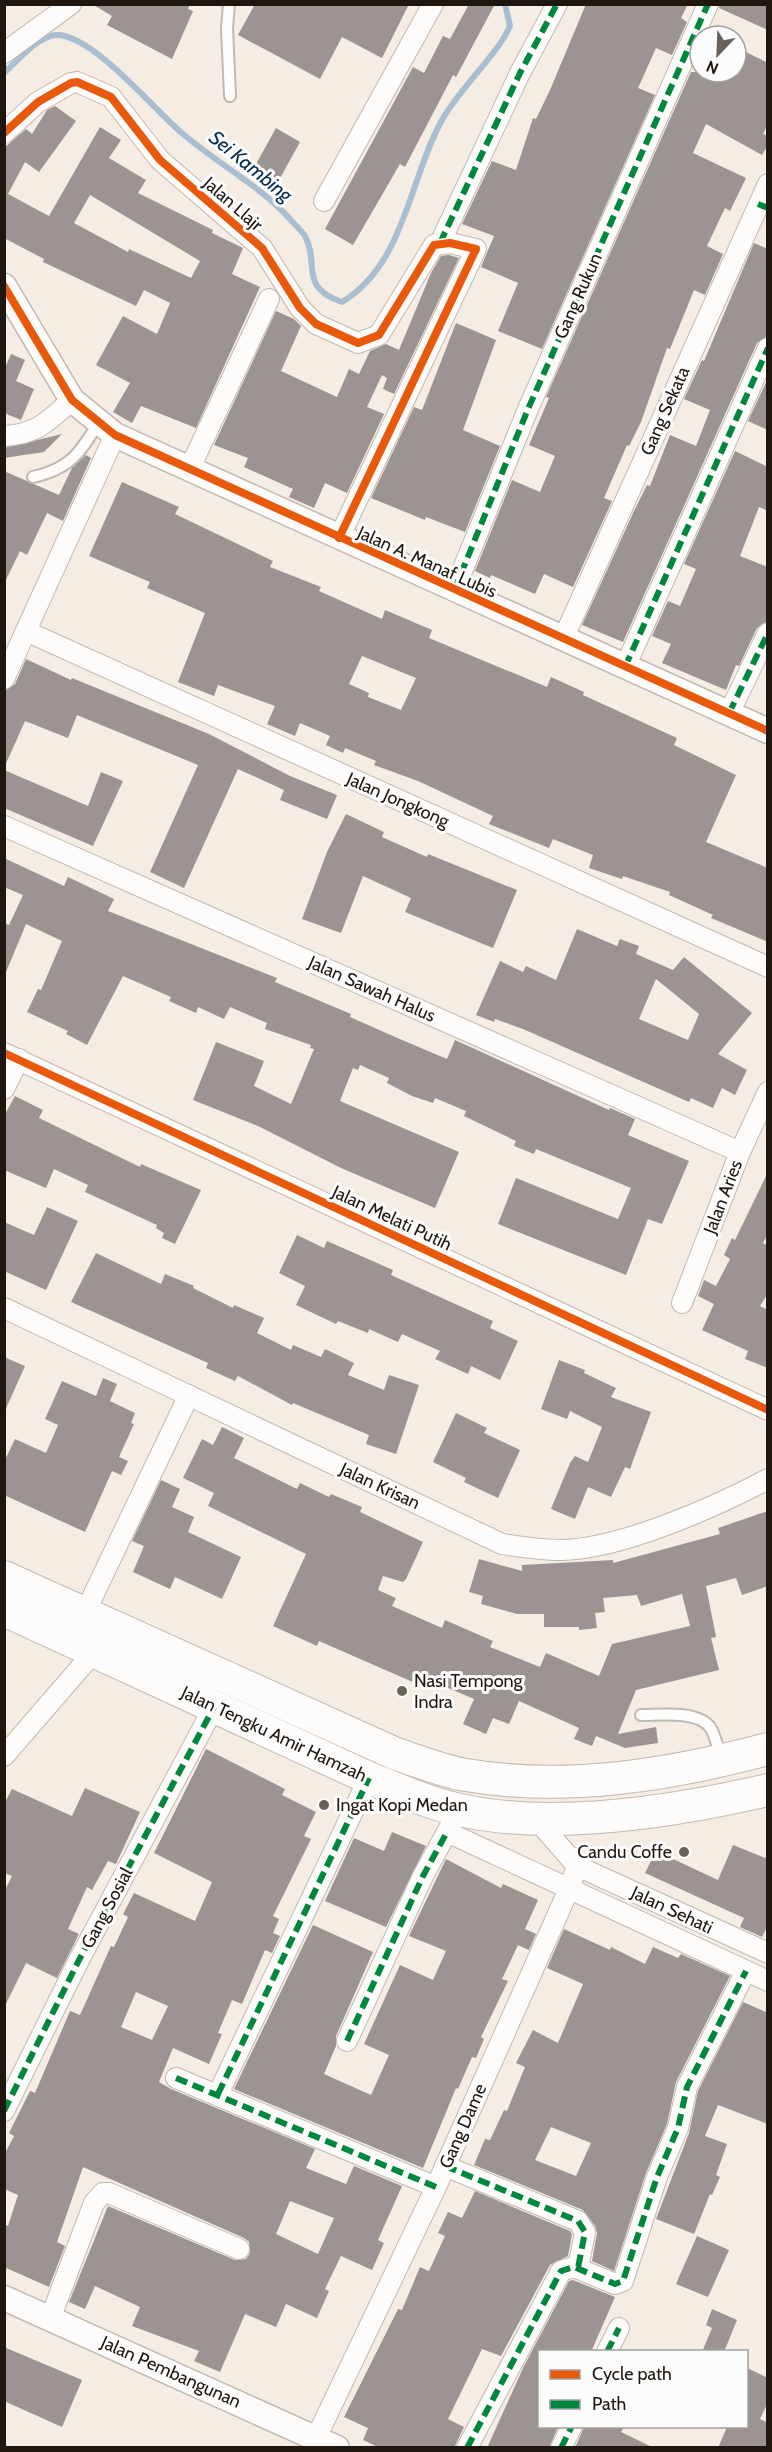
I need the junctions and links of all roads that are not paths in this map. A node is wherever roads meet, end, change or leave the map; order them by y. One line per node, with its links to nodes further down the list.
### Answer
1 (71, 4): 6 (street)
2 (229, 4): 7 (lane)
3 (433, 4): 10 (street)
4 (557, 4): 12 (street, Jalan Llajr)
5 (708, 4): 22 (street, Gang Rukun)
6 (4, 53)
7 (230, 96)
8 (4, 133): 12 (street, Jalan Llajr)
9 (768, 184): 11 (street, Gang Sekata)
10 (324, 201)
11 (763, 206): 25 (street, Gang Sekata)
12 (440, 243): 21 (street)
13 (4, 286): 16 (street, Jalan A. Manaf Lubis)
14 (269, 299): 19 (street)
15 (768, 348): 26 (street)
16 (72, 400): 17 (street, Jalan A. Manaf Lubis); 18 (street)
17 (107, 428): 19 (street, Jalan A. Manaf Lubis); 20 (lane); 23 (street)
18 (4, 436)
19 (189, 470): 21 (street, Jalan A. Manaf Lubis)
20 (33, 477)
21 (339, 538): 22 (street, Jalan A. Manaf Lubis)
22 (454, 591): 25 (street, Jalan A. Manaf Lubis)
23 (28, 632): 27 (street); 31 (street, Jalan Jongkong)
24 (768, 633): 28 (street)
25 (562, 639): 26 (street, Jalan A. Manaf Lubis)
26 (625, 667): 28 (street, Jalan A. Manaf Lubis)
27 (4, 679)
28 (729, 713): 29 (street, Jalan A. Manaf Lubis)
29 (768, 730)
30 (4, 826): 35 (street, Jalan Sawah Halus)
31 (768, 967)
32 (12, 1056): 33 (street); 39 (street, Jalan Melati Putih)
33 (4, 1089)
34 (768, 1092): 35 (street, Jalan Aries)
35 (740, 1152): 36 (street, Jalan Aries)
36 (682, 1303)
37 (4, 1308): 38 (street, Jalan Krisan)
38 (189, 1395): 40 (street, Jalan Krisan); 43 (street)
39 (768, 1410)
40 (768, 1479)
41 (4, 1577): 43 (main road, Jalan Tengku Amir Hamzah)
42 (4, 1610): 43 (main road, Jalan Tengku Amir Hamzah)
43 (83, 1635): 44 (main road, Jalan Tengku Amir Hamzah); 47 (street); 48 (main road, Jalan Tengku Amir Hamzah)
44 (214, 1707): 49 (main road, Jalan Tengku Amir Hamzah); 63 (street, Gang Sosial)
45 (641, 1715): 48 (lane)
46 (768, 1749): 48 (main road, Jalan Tengku Amir Hamzah)
47 (4, 1756)
48 (722, 1761)
49 (369, 1778): 52 (main road, Jalan Tengku Amir Hamzah); 62 (street)
50 (768, 1790): 51 (main road, Jalan Tengku Amir Hamzah)
51 (536, 1819): 52 (main road, Jalan Tengku Amir Hamzah); 53 (street)
52 (453, 1821): 54 (street); 60 (street)
53 (576, 1866): 54 (street, Gang Dame); 55 (street, Jalan Sehati)
54 (569, 1889): 56 (street); 64 (street, Gang Dame)
55 (695, 1920): 56 (street); 57 (street, Jalan Sehati)
56 (685, 1943): 58 (street)
57 (768, 1953)
58 (746, 1971): 59 (street); 67 (street)
59 (768, 1981)
60 (347, 2041)
61 (176, 2078): 62 (street)
62 (218, 2094): 65 (street)
63 (4, 2111)
64 (445, 2166): 65 (street, Gang Dame); 67 (street)
65 (436, 2187): 73 (street, Gang Dame)
66 (239, 2249): 69 (street)
67 (578, 2268): 74 (street)
68 (4, 2298): 69 (street, Jalan Pembangunan)
69 (50, 2319): 73 (street, Jalan Pembangunan)
70 (619, 2328): 71 (street)
71 (608, 2350)
72 (571, 2428): 75 (street)
73 (327, 2443)
74 (467, 2448)
75 (561, 2448)

